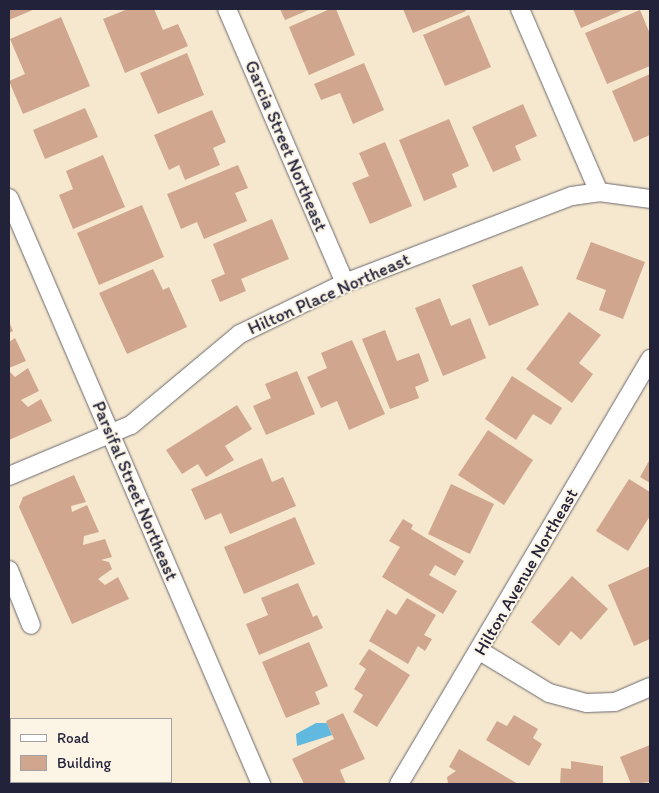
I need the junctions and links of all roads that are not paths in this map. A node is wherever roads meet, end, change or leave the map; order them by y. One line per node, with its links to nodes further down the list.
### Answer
1 (227, 9): 6 (street, Garcia Street Northeast)
2 (520, 9): 3 (street)
3 (600, 192): 5 (street, Hilton Place Northeast); 6 (street, Hilton Place Northeast)
4 (9, 198): 8 (street, Parsifal Street Northeast)
5 (650, 199)
6 (345, 283): 8 (street, Hilton Place Northeast)
7 (650, 359): 12 (street, Hilton Avenue Northeast)
8 (110, 434): 9 (street, Hilton Place Northeast); 14 (street, Parsifal Street Northeast)
9 (9, 476)
10 (9, 570): 11 (street)
11 (31, 625)
12 (480, 651): 13 (street); 15 (street, Hilton Avenue Northeast)
13 (650, 687)
14 (261, 784)
15 (399, 784)

